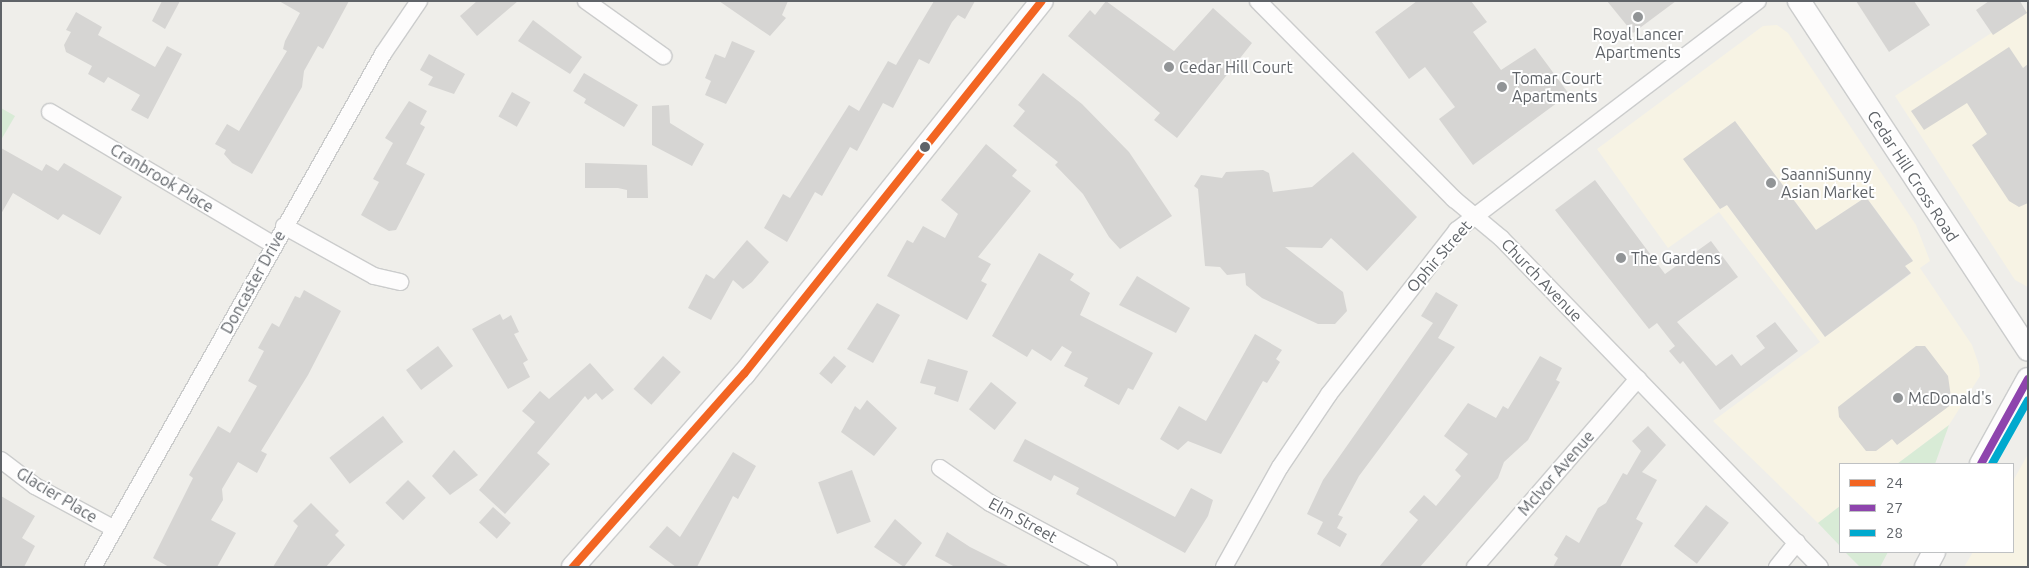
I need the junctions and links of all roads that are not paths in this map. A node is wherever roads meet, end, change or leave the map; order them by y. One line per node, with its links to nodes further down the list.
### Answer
1 (419, 1): 10 (street, Doncaster Drive)
2 (586, 1): 7 (street)
3 (1042, 1): 22 (street)
4 (1258, 1): 9 (street, Church Avenue)
5 (1758, 1): 9 (street, Ophir Street)
6 (1799, 1): 13 (street, Cedar Hill Cross Road)
7 (663, 56)
8 (50, 112): 11 (street, Cranbrook Place)
9 (1474, 217): 14 (street, Church Avenue); 25 (street, Ophir Street)
10 (284, 226): 11 (street, Doncaster Drive); 12 (street)
11 (274, 245): 19 (street, Doncaster Drive)
12 (400, 282)
13 (2028, 350)
14 (1638, 379): 20 (street, Church Avenue); 26 (street, McIvor Avenue)
15 (2028, 379): 17 (street)
16 (1, 460): 19 (street, Glacier Place)
17 (1982, 463)
18 (940, 468): 24 (street, Elm Street)
19 (113, 528): 23 (street, Doncaster Drive)
20 (1797, 542): 27 (street); 28 (street, Church Avenue)
21 (1933, 553): 29 (street)
22 (582, 564)
23 (94, 567)
24 (1109, 567)
25 (1224, 567)
26 (1476, 567)
27 (1777, 567)
28 (1820, 567)
29 (1926, 567)

